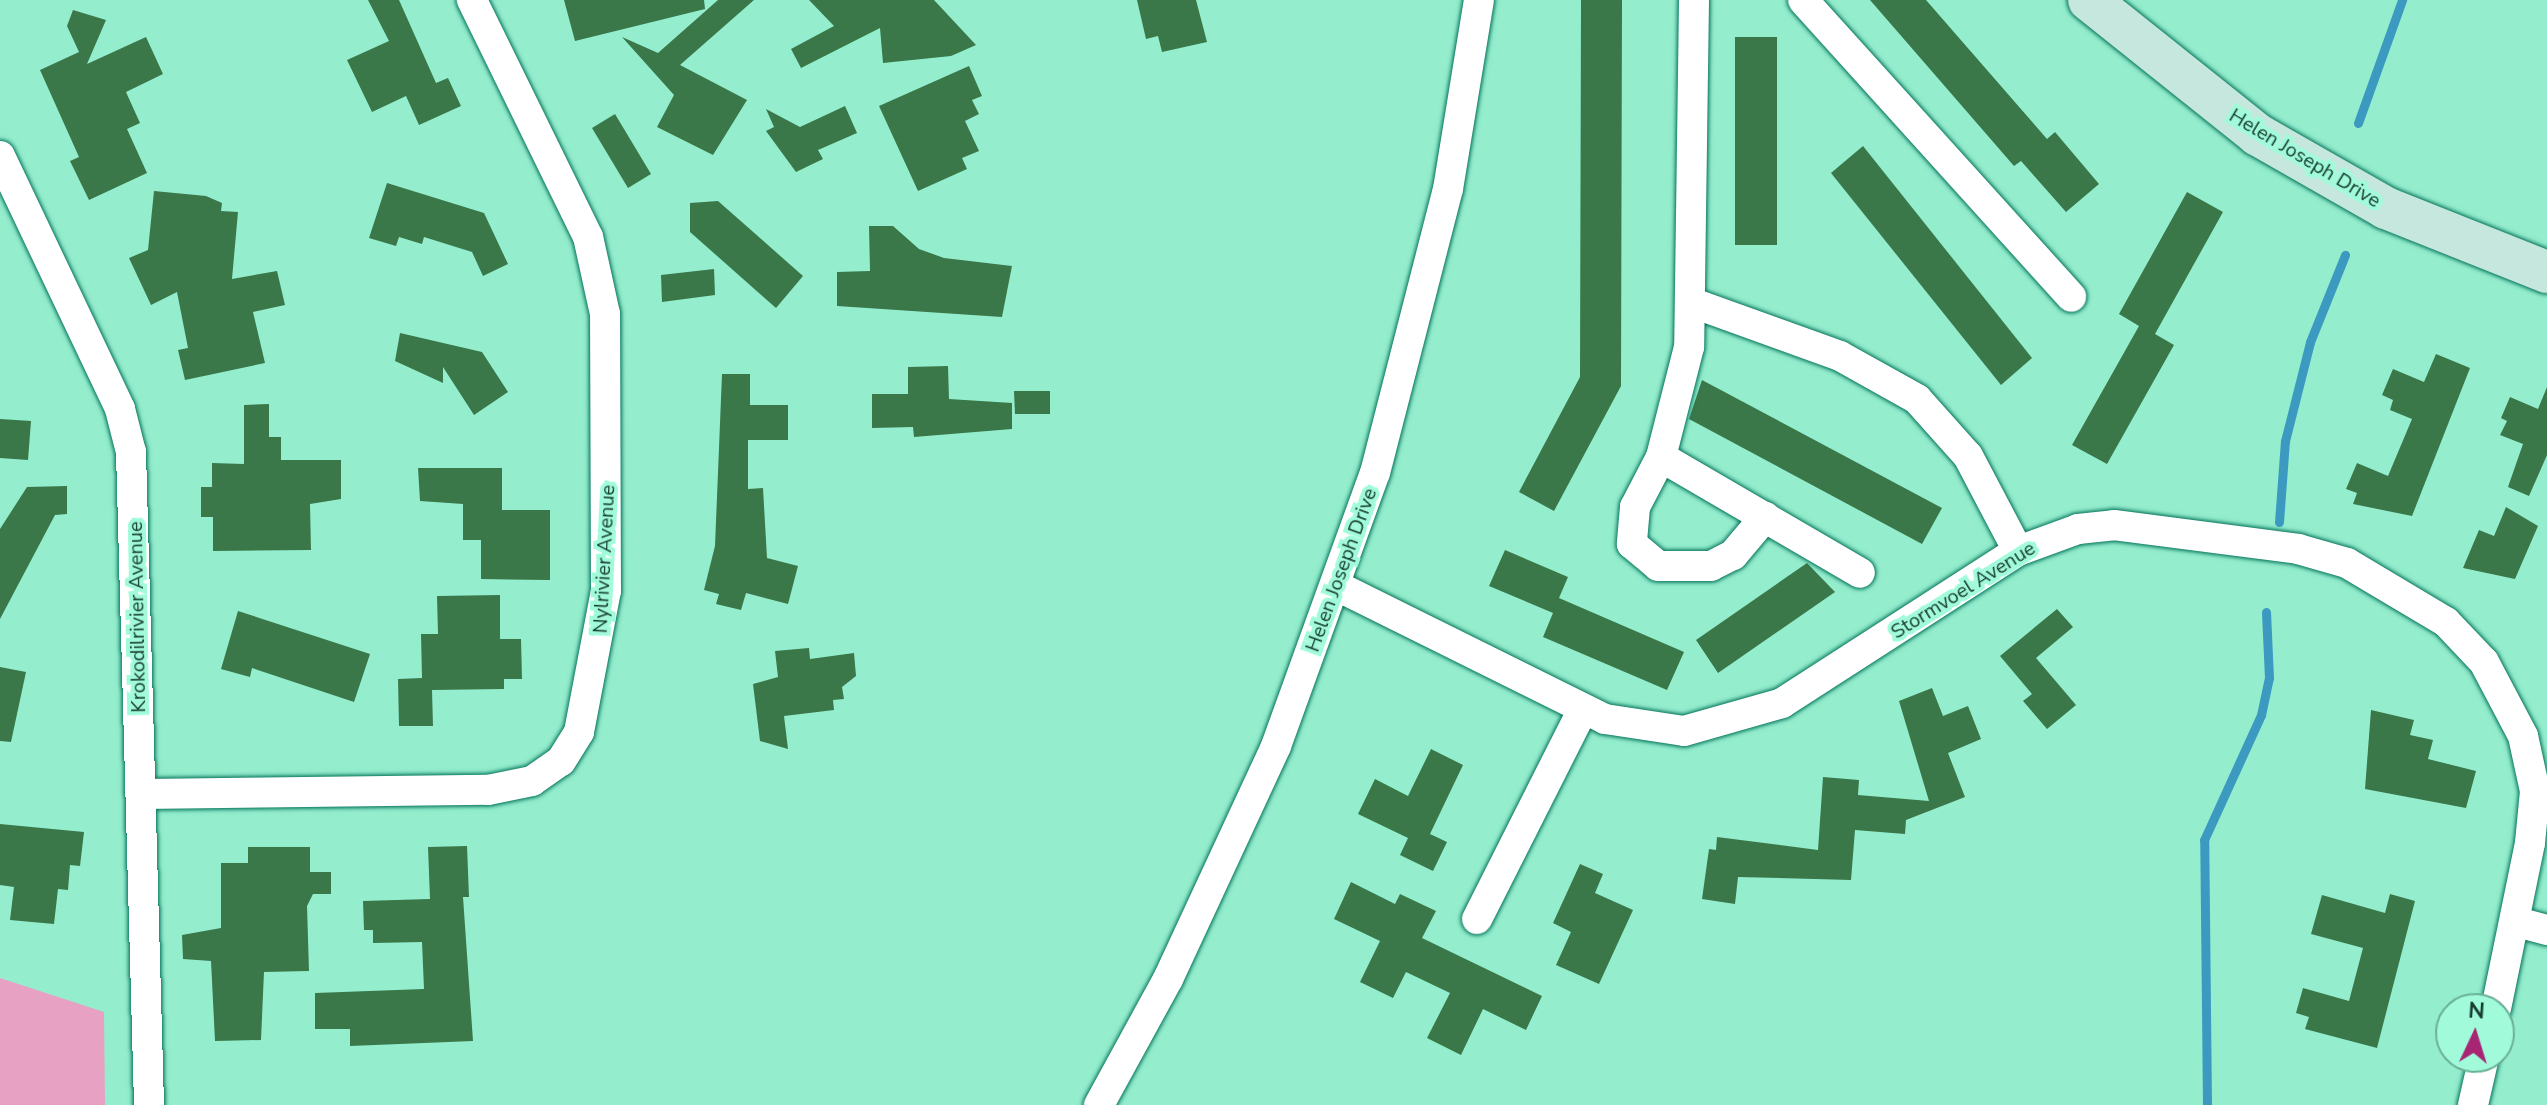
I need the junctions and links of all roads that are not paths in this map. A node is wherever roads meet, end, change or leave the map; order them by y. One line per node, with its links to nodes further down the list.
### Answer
1 (472, 0): 16 (street, Nylrivier Avenue)
2 (1479, 0): 14 (street, Helen Joseph Drive)
3 (1694, 0): 9 (street)
4 (1803, 0): 8 (street)
5 (2089, 0): 7 (street, Helen Joseph Drive)
6 (0, 156): 16 (street, Krokodilrivier Avenue)
7 (2547, 272)
8 (2071, 297)
9 (1693, 303): 10 (street); 12 (street)
10 (1661, 457): 11 (street); 11 (street)
11 (1765, 517): 13 (street)
12 (2018, 551): 15 (street, Stormvoel Avenue); 18 (street, Stormvoel Avenue)
13 (1860, 573)
14 (1337, 586): 15 (street, Stormvoel Avenue); 23 (street, Helen Joseph Drive)
15 (1583, 709): 17 (street)
16 (142, 794): 22 (street, Krokodilrivier Avenue)
17 (1477, 919)
18 (2517, 922): 19 (street); 20 (street, Stormvoel Avenue)
19 (2547, 930)
20 (2500, 993)
21 (2480, 1073): 24 (street)
22 (149, 1105)
23 (1099, 1105)
24 (2473, 1105)

